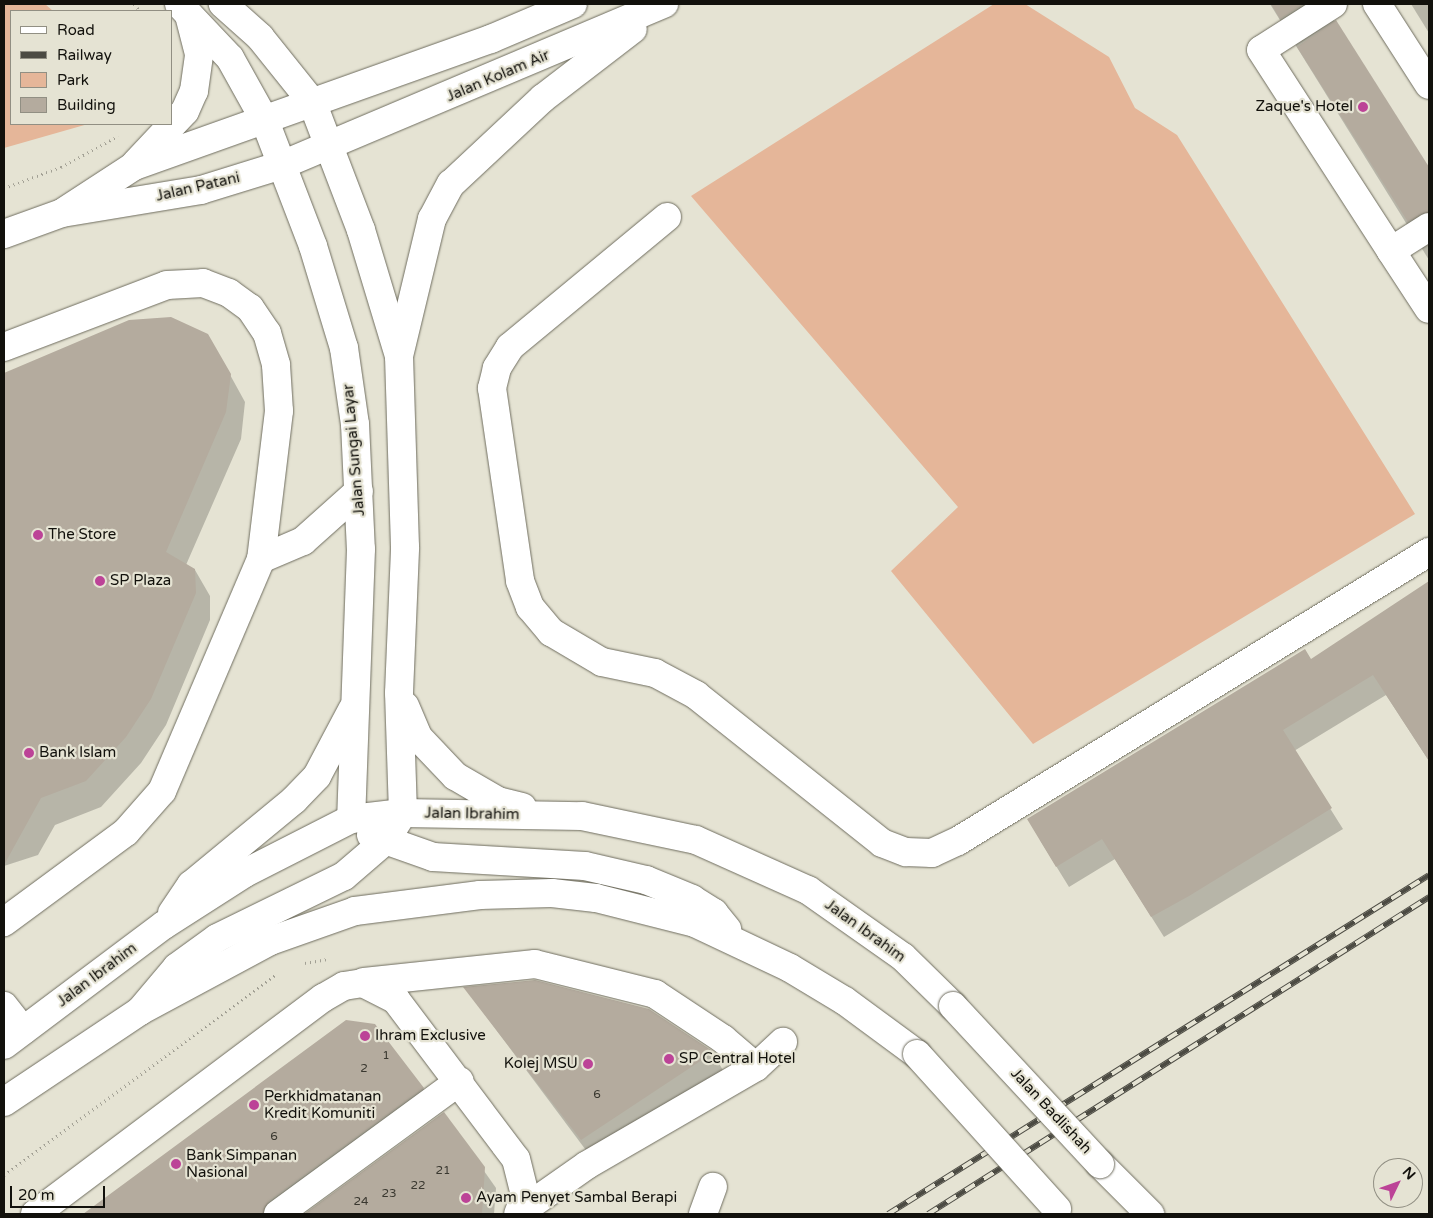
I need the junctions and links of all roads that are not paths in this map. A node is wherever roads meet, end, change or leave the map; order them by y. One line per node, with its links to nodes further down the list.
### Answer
1 (223, 4): 8 (main road)
2 (573, 4): 8 (main road)
3 (1333, 4): 17 (main road)
4 (1377, 4): 7 (main road)
5 (661, 6): 10 (main road, Jalan Kolam Air); 20 (main road)
6 (184, 9): 9 (main road, Jalan Sungai Layar); 12 (main road)
7 (1429, 85)
8 (312, 102): 9 (main road, Jalan Patani); 10 (main road)
9 (265, 121): 11 (main road, Jalan Sungai Layar); 12 (main road, Jalan Patani)
10 (330, 146): 11 (main road, Jalan Patani); 20 (main road)
11 (282, 165): 13 (main road, Jalan Patani); 21 (main road, Jalan Sungai Layar)
12 (134, 166): 13 (main road, Jalan Patani)
13 (62, 213): 16 (main road, Jalan Patani)
14 (667, 216): 22 (main road)
15 (1429, 227): 17 (main road)
16 (4, 234)
17 (1392, 251): 18 (main road)
18 (1429, 310)
19 (4, 347): 23 (main road)
20 (399, 356): 24 (main road)
21 (360, 491): 23 (main road); 25 (main road, Jalan Sungai Layar)
22 (1429, 552)
23 (261, 559): 30 (main road)
24 (399, 693): 26 (main road); 27 (main road)
25 (356, 702): 28 (main road, Jalan Sungai Layar); 31 (main road)
26 (402, 813): 27 (main road, Jalan Ibrahim); 28 (main road, Jalan Ibrahim); 29 (main road)
27 (546, 815): 35 (main road, Jalan Ibrahim)
28 (352, 819): 29 (main road); 31 (main road, Jalan Ibrahim)
29 (386, 840): 32 (main road); 36 (main road)
30 (4, 922)
31 (164, 925): 37 (main road, Jalan Ibrahim)
32 (734, 938): 36 (main road); 44 (main road, bridge)
33 (363, 983): 39 (main road); 40 (main road); 46 (main road)
34 (4, 1006): 37 (main road)
35 (953, 1006): 42 (main road, Jalan Badlishah, bridge)
36 (140, 1011): 41 (main road)
37 (13, 1038)
38 (783, 1042): 39 (main road)
39 (756, 1067): 45 (main road)
40 (460, 1081): 45 (main road); 47 (main road)
41 (4, 1102)
42 (1108, 1172): 49 (main road); 50 (main road, Jalan Badlishah)
43 (712, 1187): 48 (main road)
44 (1060, 1212)
45 (522, 1213)
46 (34, 1214)
47 (278, 1214)
48 (703, 1214)
49 (1124, 1214)
50 (1150, 1214)

